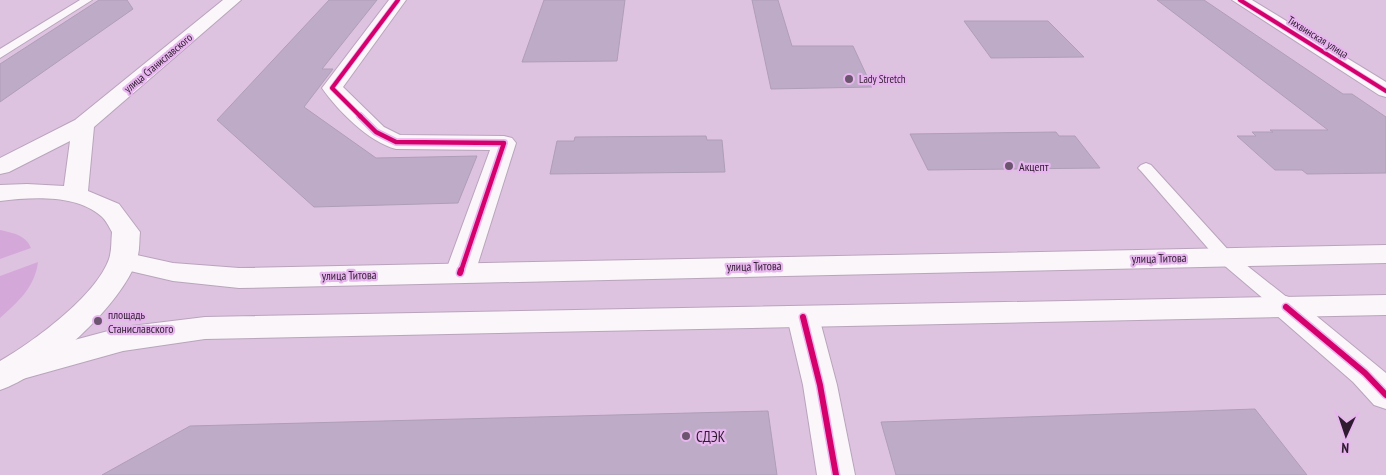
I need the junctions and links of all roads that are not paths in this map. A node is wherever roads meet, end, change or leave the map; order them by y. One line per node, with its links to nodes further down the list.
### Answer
1 (87, 0): 5 (lane)
2 (233, 0): 7 (main road, улица Станиславского)
3 (398, 0): 15 (main road)
4 (1240, 0): 6 (main road, Тихвинская улица)
5 (0, 54)
6 (1386, 91)
7 (84, 125): 8 (main road, улица Станиславского); 11 (main road)
8 (0, 167)
9 (1146, 168): 13 (lane)
10 (0, 193): 11 (main road)
11 (75, 196): 14 (main road)
12 (1386, 254): 13 (main road, улица Титова)
13 (1225, 257): 15 (main road, улица Титова); 17 (lane)
14 (123, 261): 15 (main road, улица Титова); 19 (main road)
15 (460, 273)
16 (1386, 304): 17 (main road)
17 (1286, 307): 18 (main road); 20 (main road)
18 (803, 317): 19 (main road); 21 (main road)
19 (9, 372)
20 (1386, 395)
21 (836, 475)

